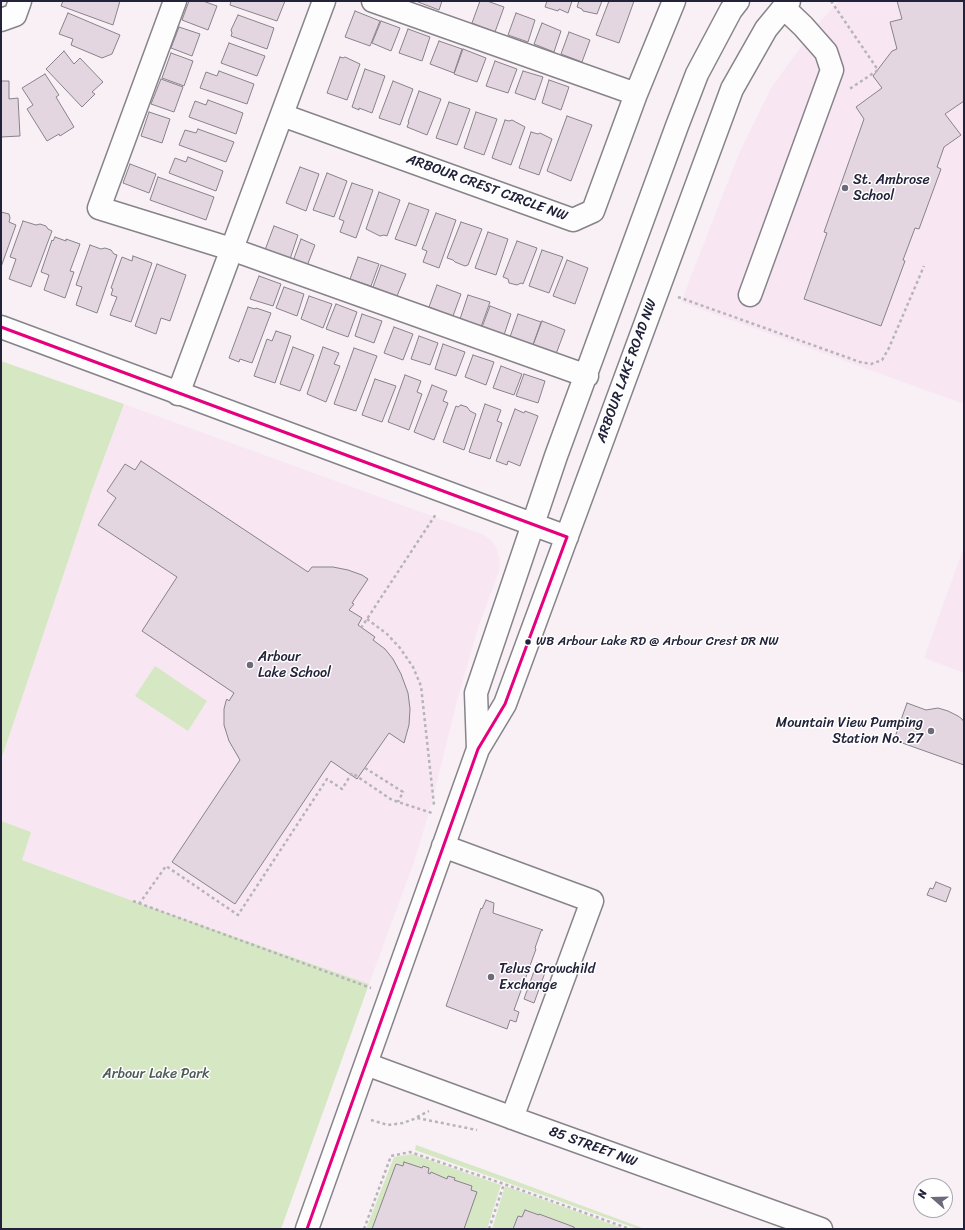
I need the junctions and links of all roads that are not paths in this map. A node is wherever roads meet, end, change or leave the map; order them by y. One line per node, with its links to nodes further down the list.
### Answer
1 (20, 1): 8 (street)
2 (175, 1): 11 (street)
3 (324, 1): 10 (street)
4 (373, 1): 9 (street)
5 (674, 1): 9 (street, ARBOUR CREST CIRCLE NW)
6 (738, 1): 14 (street, ARBOUR LAKE ROAD NW)
7 (787, 4): 12 (street); 17 (street, ARBOUR LAKE ROAD NW)
8 (1, 20)
9 (636, 94): 10 (street, ARBOUR CREST CIRCLE NW)
10 (282, 114): 11 (street)
11 (231, 249): 14 (street); 15 (street)
12 (750, 295)
13 (1, 327): 15 (street)
14 (586, 376): 16 (street, ARBOUR LAKE ROAD NW)
15 (178, 394): 16 (street)
16 (533, 524): 17 (street); 18 (street, ARBOUR LAKE ROAD NW)
17 (567, 537): 18 (street, ARBOUR LAKE ROAD NW)
18 (478, 749): 19 (street, ARBOUR LAKE ROAD NW)
19 (443, 846): 20 (street, ARBOUR LAKE ROAD NW); 21 (street)
20 (366, 1064): 21 (street, 85 STREET NW); 22 (street, ARBOUR LAKE ROAD NW)
21 (512, 1118): 23 (street, 85 STREET NW)
22 (307, 1229)
23 (821, 1229)

